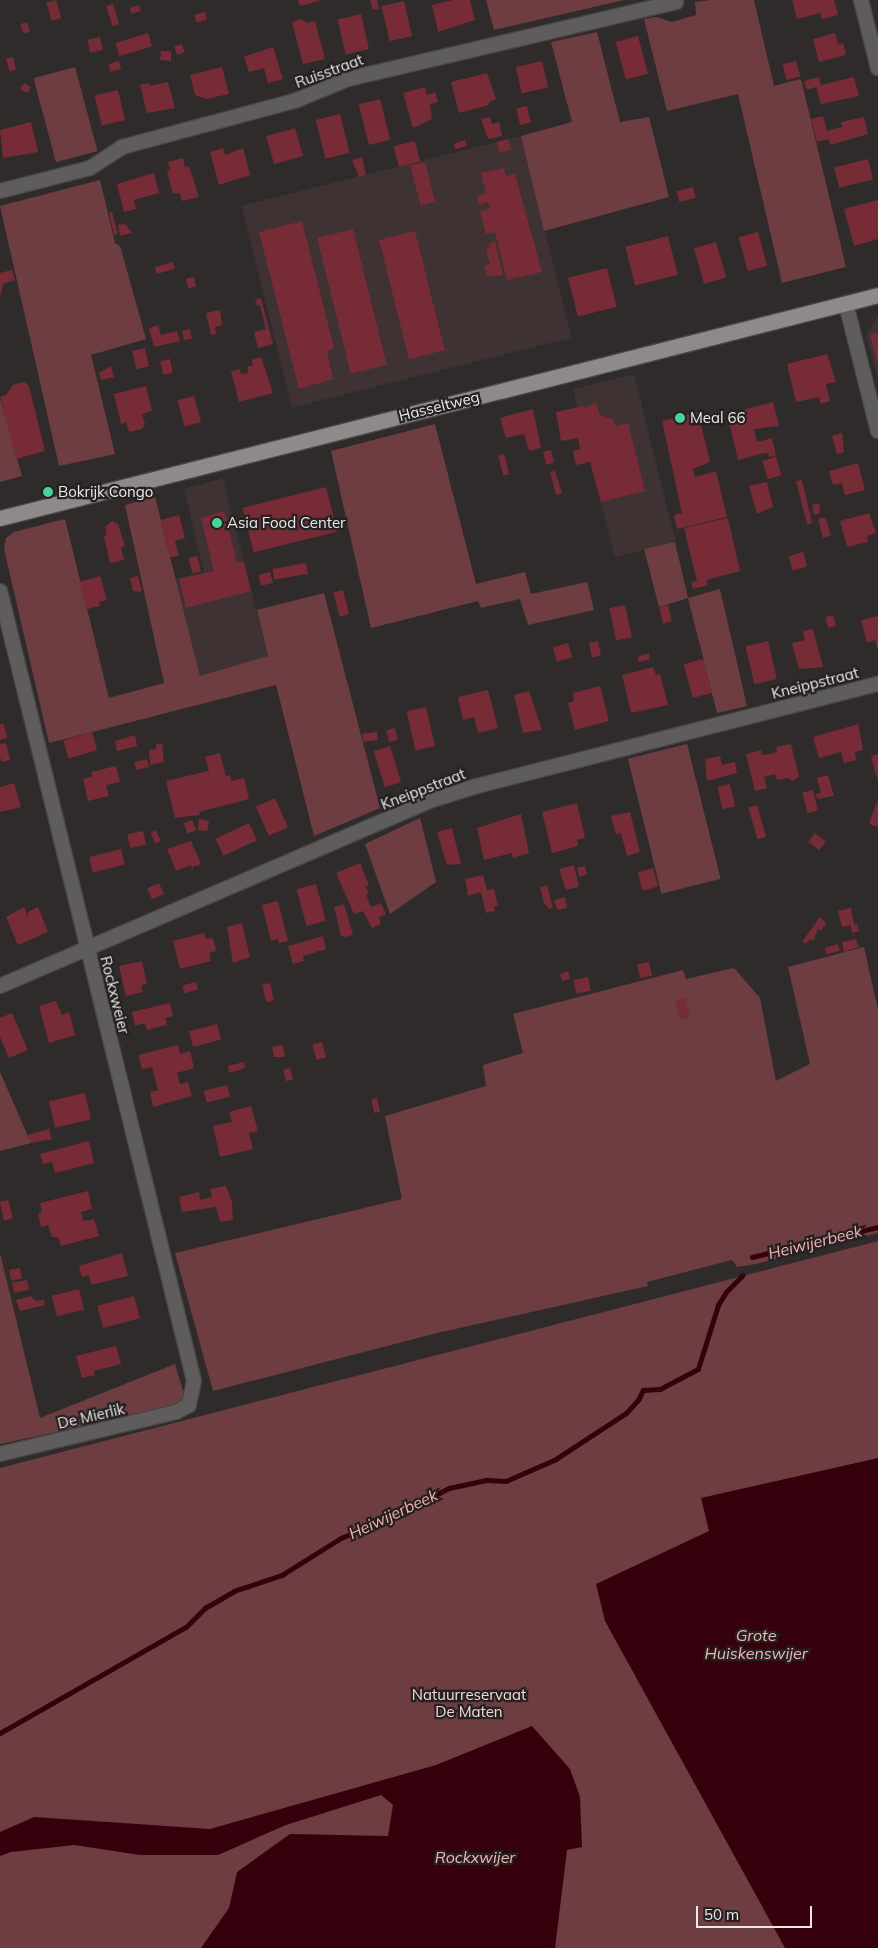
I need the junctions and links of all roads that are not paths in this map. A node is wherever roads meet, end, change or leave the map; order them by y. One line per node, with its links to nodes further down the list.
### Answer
1 (861, 0): 3 (street)
2 (676, 2): 4 (street, Ruisstraat)
3 (878, 68)
4 (0, 191)
5 (878, 295): 6 (main road, Hasseltweg)
6 (846, 304): 7 (street); 8 (main road, Hasseltweg)
7 (878, 431)
8 (0, 518)
9 (0, 591): 11 (street, Rockxweier)
10 (878, 684): 11 (street, Kneippstraat)
11 (87, 949): 12 (street, Kneippstraat); 13 (street, Rockxweier)
12 (0, 986)
13 (189, 1405): 14 (street, De Mierlik)
14 (0, 1454)

